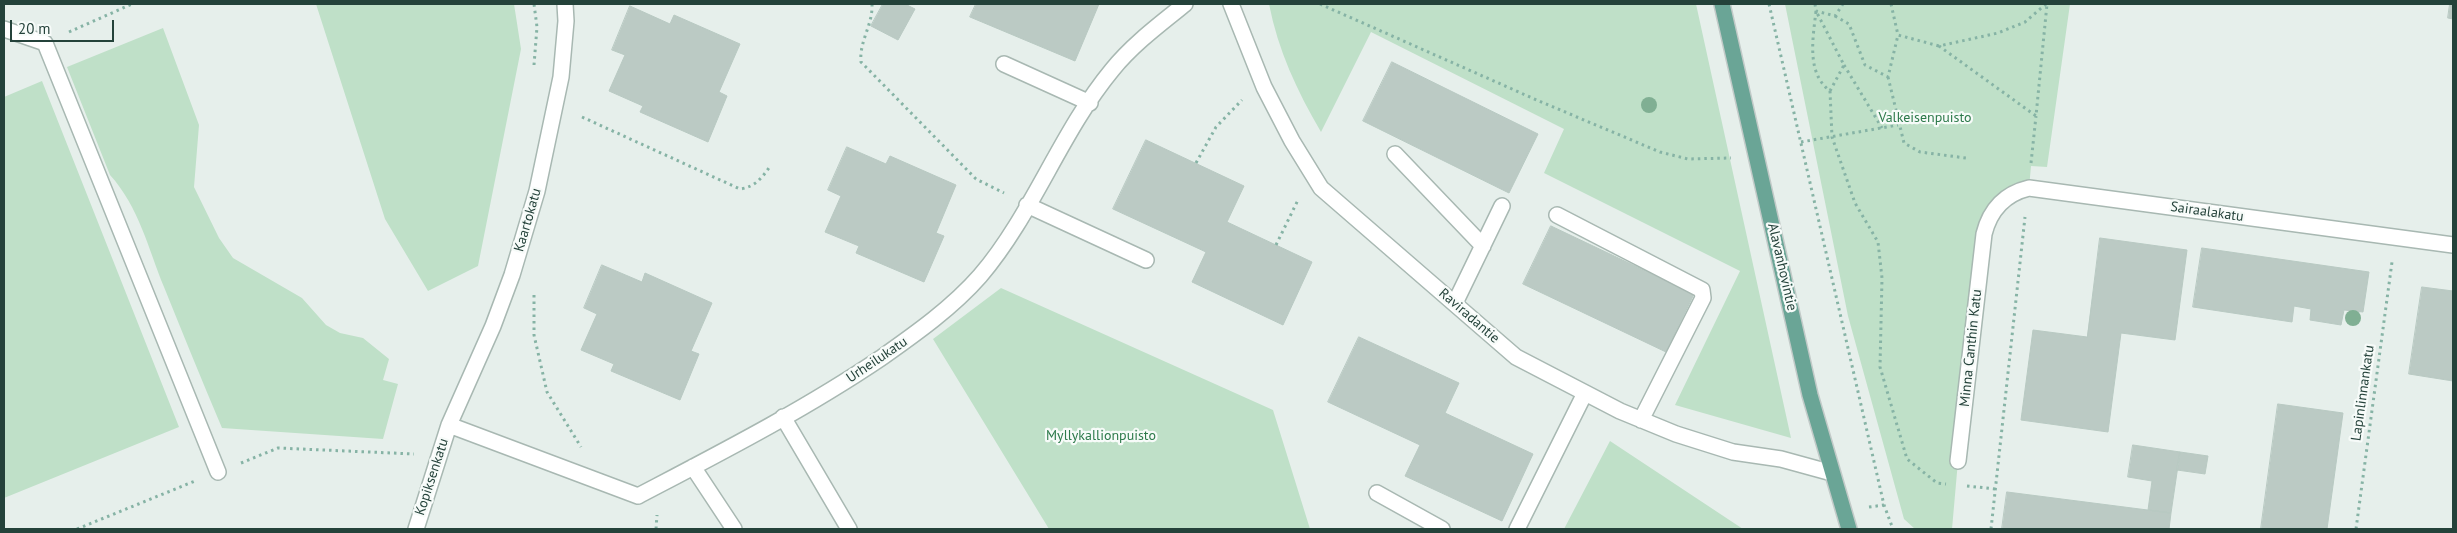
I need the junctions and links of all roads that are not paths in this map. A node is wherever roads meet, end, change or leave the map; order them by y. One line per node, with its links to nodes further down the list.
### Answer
1 (565, 4): 20 (street, Kaartokatu)
2 (1185, 4): 7 (street, Urheilukatu)
3 (1231, 4): 16 (street, Raviradantie)
4 (1722, 4): 24 (main road, Alavanhovintie)
5 (4, 29): 23 (street)
6 (1004, 64): 7 (street)
7 (1090, 103): 10 (street, Urheilukatu)
8 (1396, 154): 14 (street)
9 (2029, 188): 13 (street, Sairaalakatu); 21 (street, Minna Canthin Katu)
10 (1027, 205): 15 (street); 18 (street, Urheilukatu)
11 (1502, 206): 14 (street)
12 (1557, 215): 19 (street)
13 (2453, 245)
14 (1482, 246): 16 (street)
15 (1146, 260)
16 (1454, 303): 17 (street, Raviradantie)
17 (1585, 393): 19 (street, Raviradantie); 30 (street)
18 (783, 417): 22 (street, Urheilukatu); 28 (street)
19 (1641, 420): 24 (street, Raviradantie)
20 (449, 425): 22 (street, Urheilukatu); 26 (street, Kopiksenkatu)
21 (1958, 461)
22 (693, 467): 27 (street)
23 (218, 472)
24 (1832, 473): 31 (main road, Alavanhovintie)
25 (1377, 493): 29 (street)
26 (416, 529)
27 (734, 529)
28 (849, 529)
29 (1442, 529)
30 (1517, 529)
31 (1849, 529)

